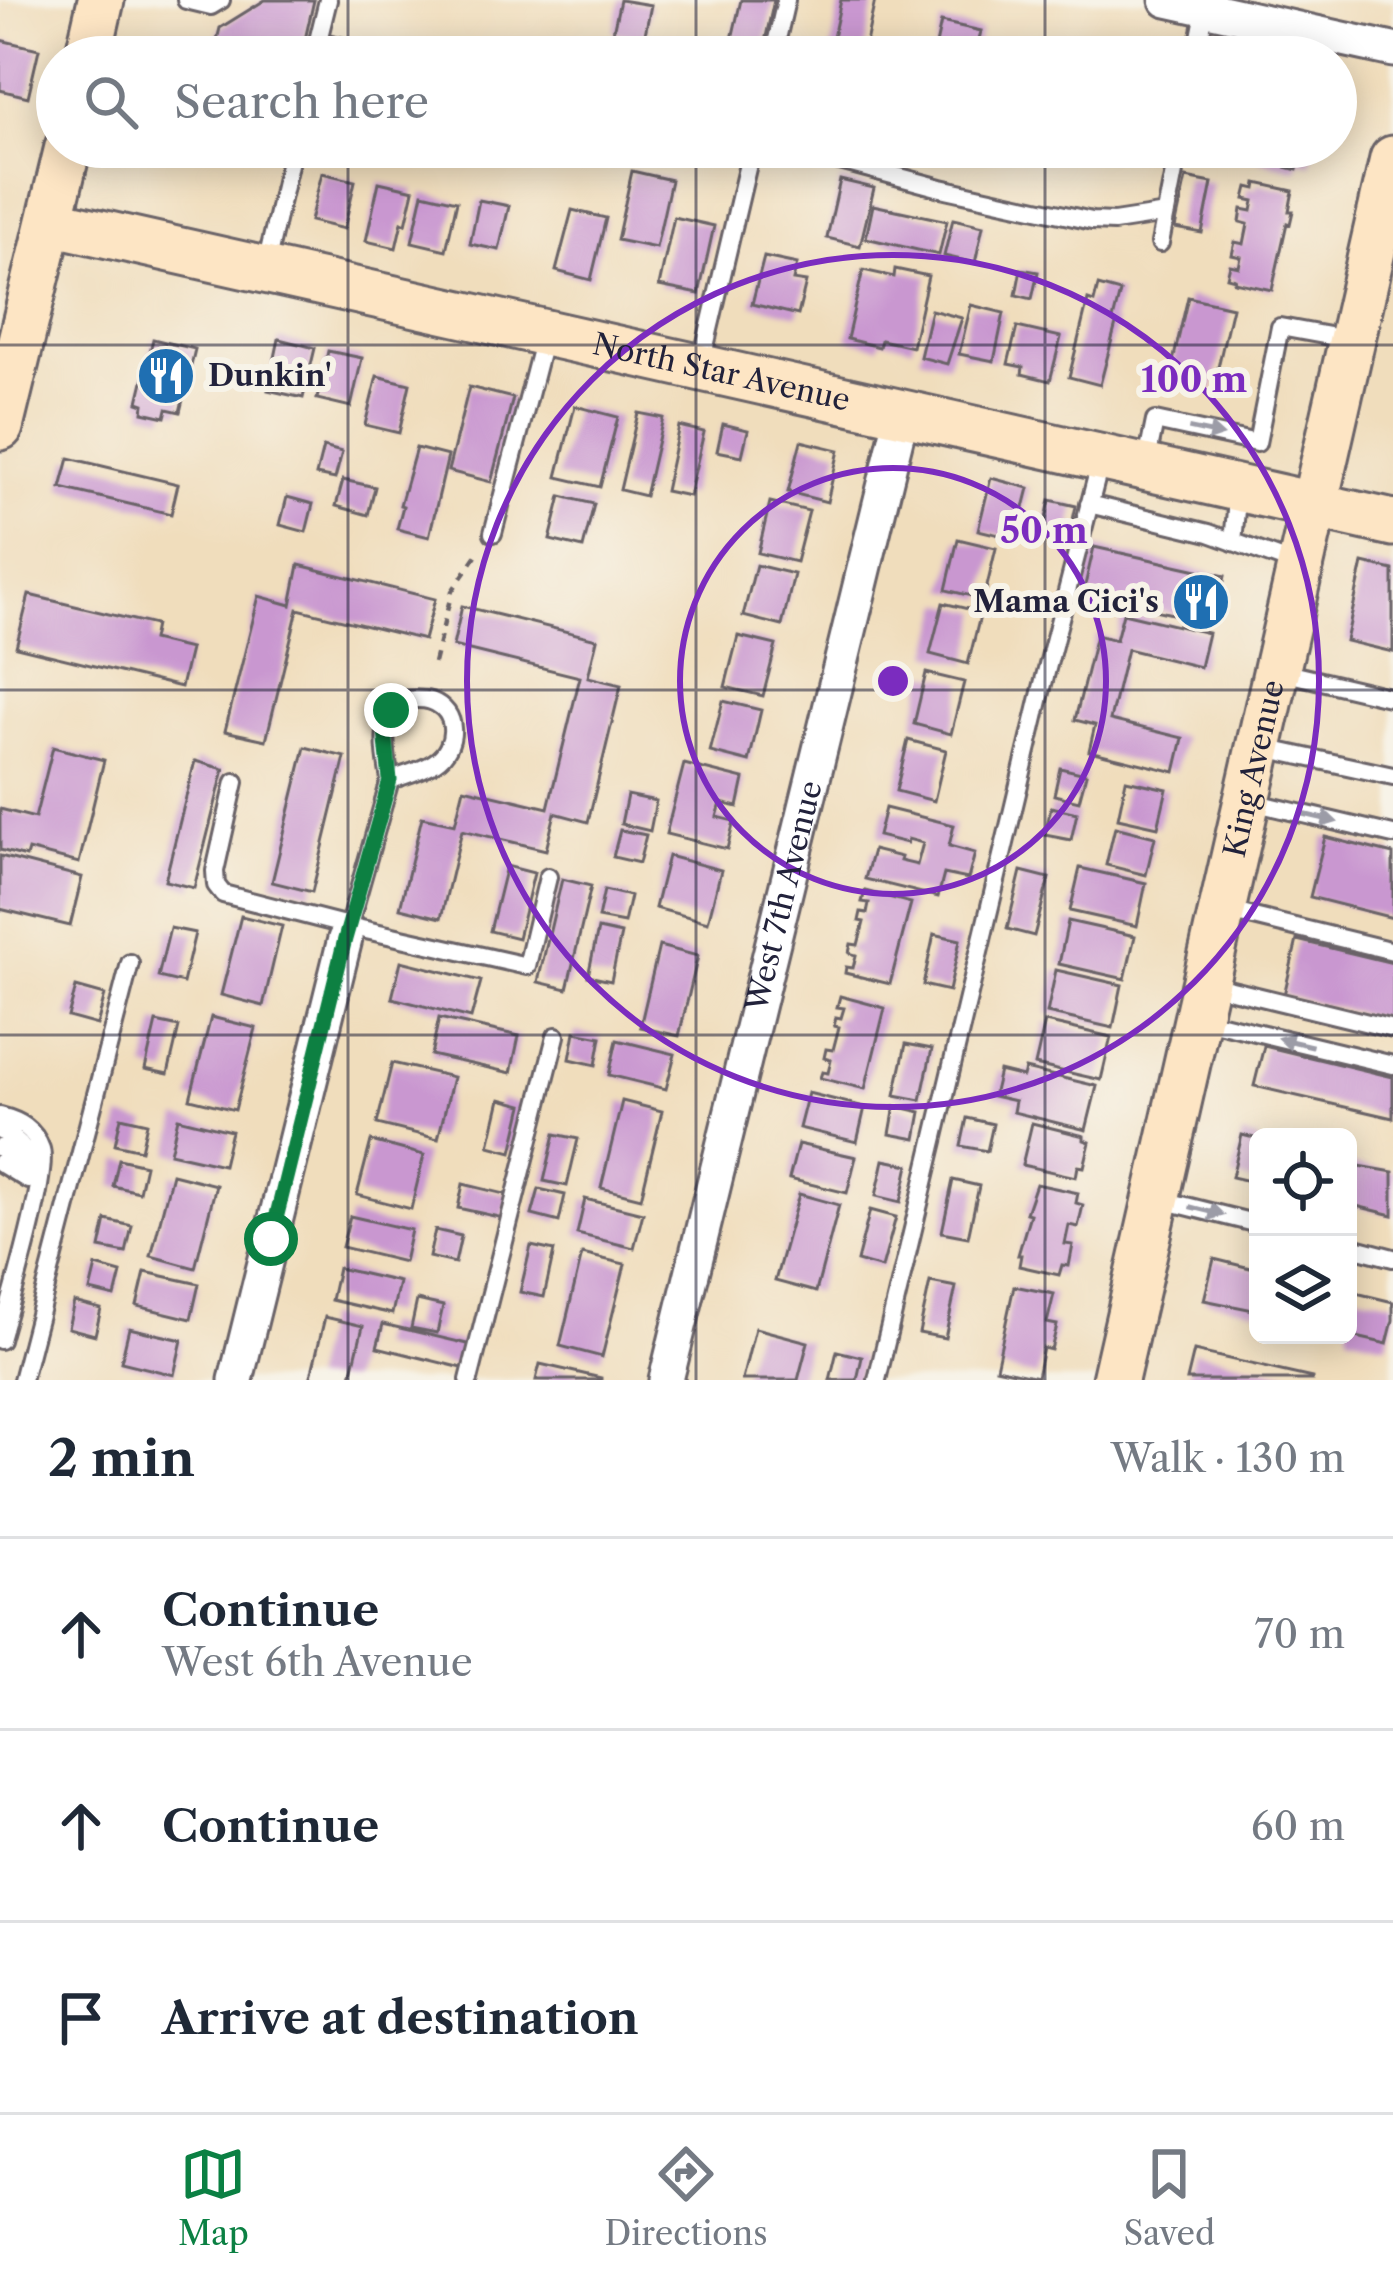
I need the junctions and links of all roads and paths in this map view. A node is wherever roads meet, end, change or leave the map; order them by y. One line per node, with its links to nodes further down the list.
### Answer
1 (100, 0): 8 (street)
2 (186, 0): 3 (lane)
3 (220, 0)
4 (328, 0): 9 (lane)
5 (786, 0): 10 (lane)
6 (1167, 0): 7 (street)
7 (1206, 4): 11 (lane); 12 (street)
8 (92, 36)
9 (319, 36)
10 (778, 36)
11 (1200, 36)
12 (1336, 36)
13 (1357, 41): 14 (street)
14 (1393, 50)
15 (1393, 159): 24 (street, King Avenue)
16 (63, 168): 22 (street)
17 (288, 168): 25 (lane)
18 (749, 168): 29 (lane)
19 (866, 168): 21 (lane)
20 (1175, 168): 21 (lane)
21 (1166, 214): 23 (lane)
22 (51, 222): 25 (street, North Star Avenue); 26 (street)
23 (1160, 243)
24 (1381, 266): 28 (street, King Avenue)
25 (265, 269): 27 (street, North Star Avenue)
26 (13, 316): 31 (street)
27 (545, 333): 29 (street, North Star Avenue); 38 (lane)
28 (1352, 340): 33 (lane, one-way to 28); 36 (street, King Avenue)
29 (700, 368): 30 (street, North Star Avenue)
30 (902, 414): 32 (street, North Star Avenue); 72 (street, West 7th Avenue)
31 (0, 427)
32 (1101, 458): 33 (street, North Star Avenue); 35 (lane)
33 (1145, 468): 34 (street, North Star Avenue)
34 (1238, 488): 36 (street, North Star Avenue); 39 (lane)
35 (1089, 504): 39 (lane); 73 (lane)
36 (1315, 505): 37 (street, North Star Avenue); 40 (street, King Avenue)
37 (1393, 523)
38 (493, 533): 41 (path)
39 (1233, 542): 40 (lane)
40 (1300, 566): 42 (street, King Avenue)
41 (434, 663)
42 (1277, 671): 43 (lane); 44 (street, King Avenue)
43 (1393, 698)
44 (1260, 747): 45 (lane); 48 (street, King Avenue)
45 (1393, 776)
46 (390, 780): 46 (lane); 52 (lane)
47 (236, 782): 52 (lane)
48 (1247, 801): 49 (lane, one-way to 49); 51 (street, King Avenue)
49 (1393, 835)
50 (548, 878): 52 (lane)
51 (1223, 910): 53 (lane); 55 (street, King Avenue)
52 (347, 932): 70 (street)
53 (1393, 951)
54 (130, 963): 69 (lane)
55 (1202, 1001): 56 (lane); 58 (lane, one-way to 55); 64 (street, King Avenue)
56 (1393, 1029)
57 (556, 1036): 71 (lane)
58 (1393, 1065)
59 (0, 1116): 63 (lane)
60 (0, 1131): 63 (lane)
61 (0, 1148): 63 (lane)
62 (0, 1163): 63 (lane)
63 (38, 1188): 68 (lane)
64 (1157, 1199): 65 (lane, one-way to 65); 74 (street, King Avenue)
65 (1249, 1222)
66 (1357, 1248): 67 (lane)
67 (1393, 1258)
68 (0, 1340)
69 (22, 1380)
70 (236, 1380)
71 (469, 1380)
72 (666, 1380)
73 (877, 1380)
74 (1115, 1380)

